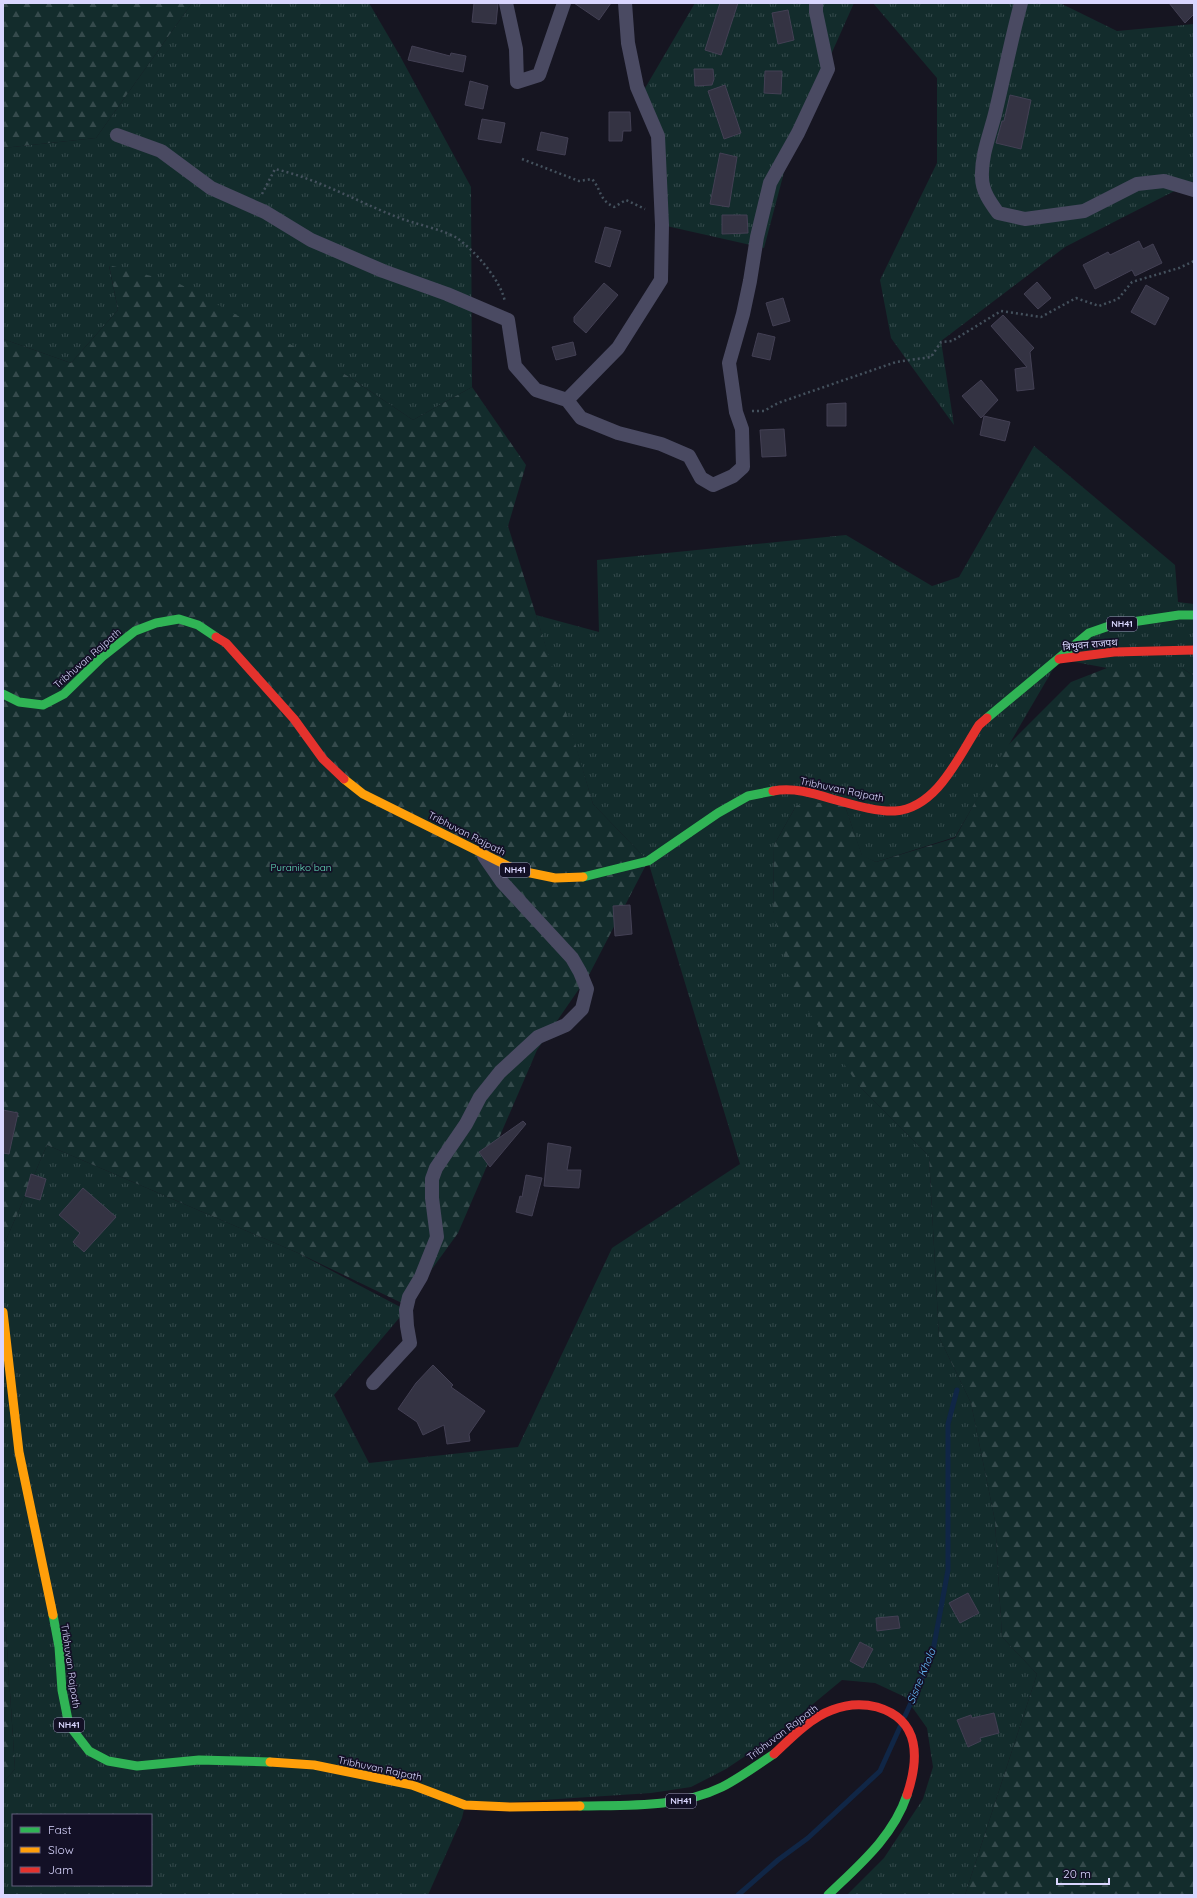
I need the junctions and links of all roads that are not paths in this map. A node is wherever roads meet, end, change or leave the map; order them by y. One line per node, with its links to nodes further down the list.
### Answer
1 (506, 3): 2 (street)
2 (564, 3)
3 (625, 3): 8 (street)
4 (816, 3): 8 (street)
5 (1021, 3): 7 (street)
6 (117, 135): 8 (street)
7 (1194, 190)
8 (567, 400)
9 (1194, 615): 11 (highway, त्रिभुवन राजपथ / NH41)
10 (1194, 650): 11 (highway, त्रिभुवन राजपथ)
11 (1059, 659): 13 (highway, Tribhuvan Rajpath / NH41)
12 (3, 694): 13 (highway, Tribhuvan Rajpath / NH41)
13 (482, 854): 15 (street)
14 (3, 1312): 16 (highway, Tribhuvan Rajpath / NH41)
15 (373, 1383)
16 (828, 1895)

